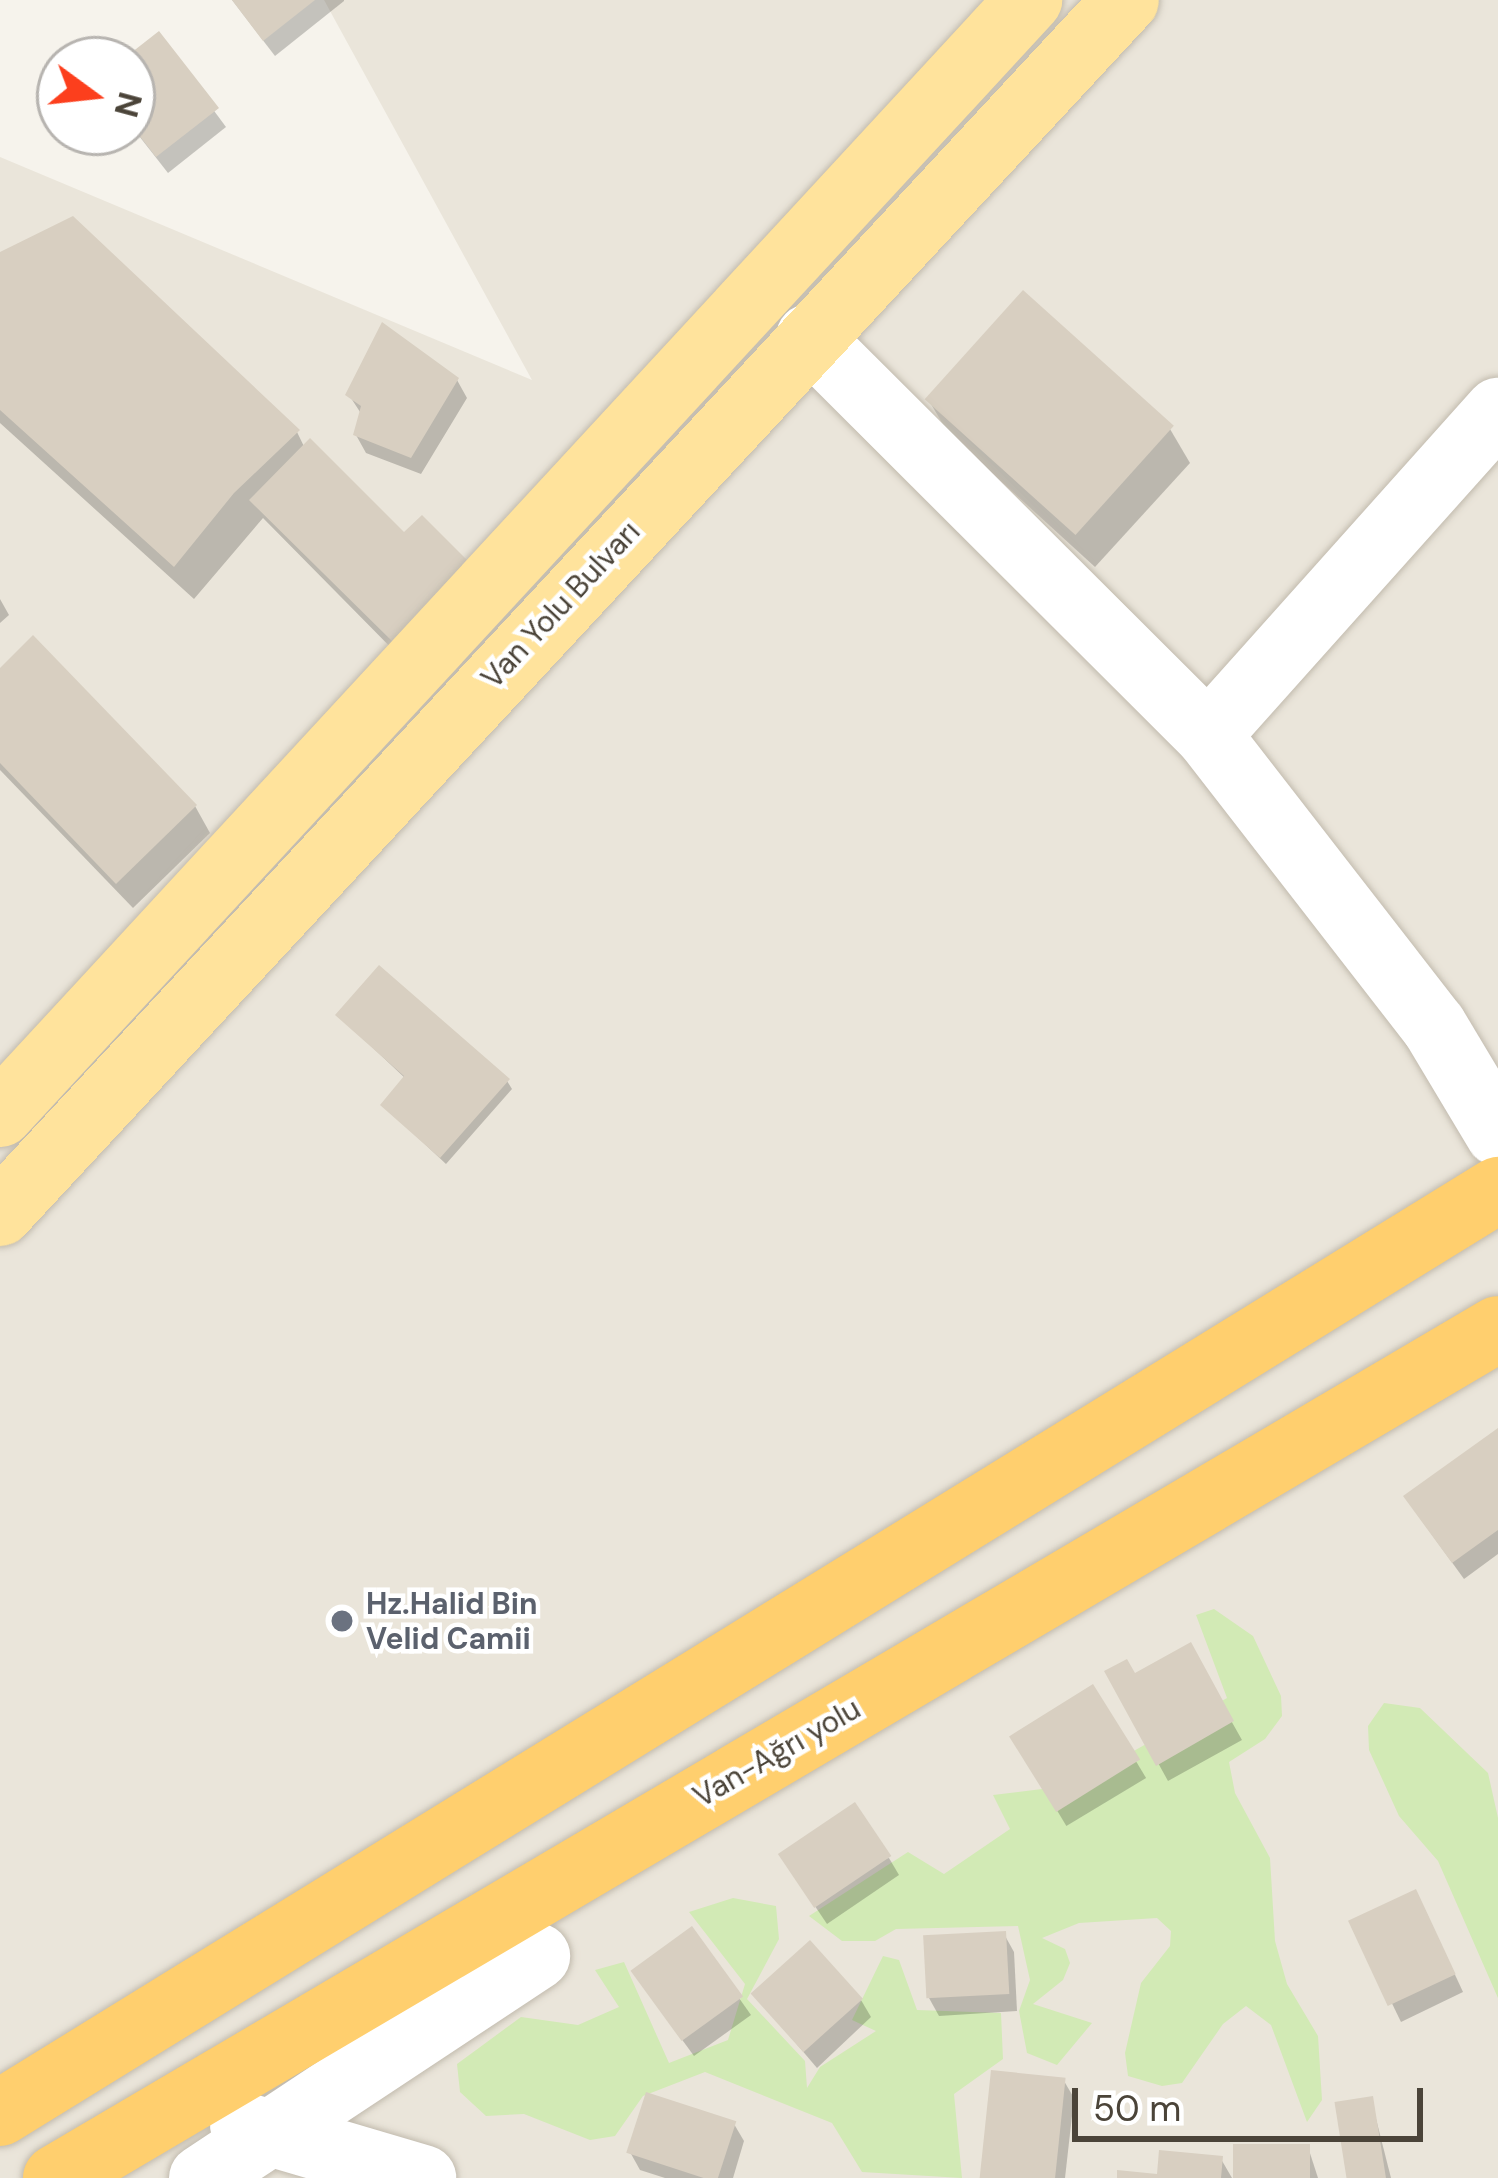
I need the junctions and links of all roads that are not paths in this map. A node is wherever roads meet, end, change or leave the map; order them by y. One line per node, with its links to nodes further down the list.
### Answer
1 (1029, 0): 6 (main road)
2 (1126, 0): 3 (main road, Van Yolu Bulvarı)
3 (809, 337): 5 (street); 9 (main road, Van Yolu Bulvarı)
4 (1498, 411): 5 (street)
5 (1208, 735): 7 (street)
6 (0, 1114)
7 (1498, 1132)
8 (1498, 1190): 13 (highway)
9 (0, 1213)
10 (1498, 1329): 12 (highway, Van-Ağrı yolu)
11 (537, 1956): 14 (street)
12 (181, 2102): 14 (street); 15 (highway, Van-Ağrı yolu)
13 (0, 2113)
14 (271, 2135): 16 (street); 17 (street)
15 (56, 2178)
16 (202, 2178)
17 (423, 2178)

